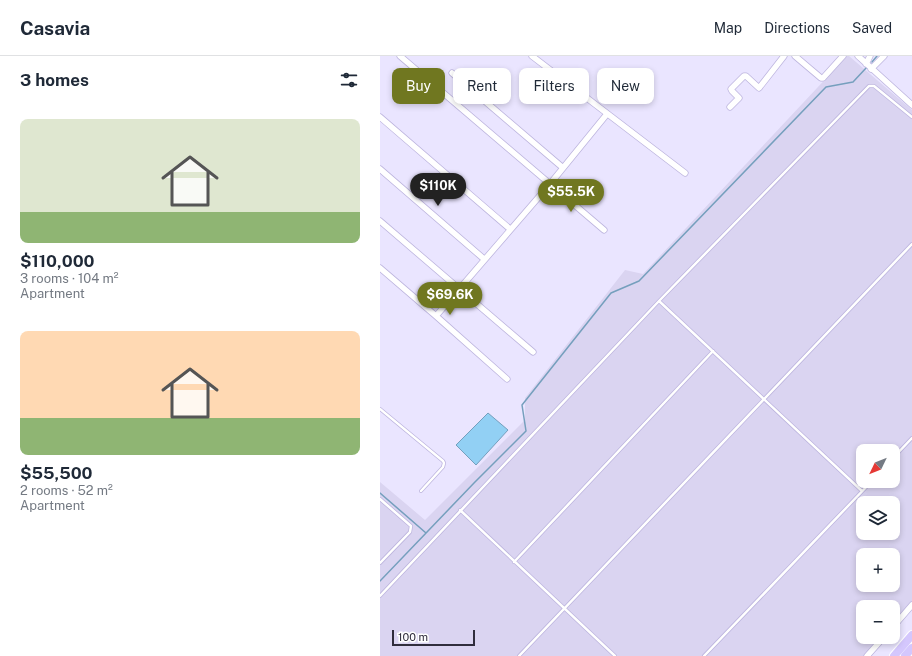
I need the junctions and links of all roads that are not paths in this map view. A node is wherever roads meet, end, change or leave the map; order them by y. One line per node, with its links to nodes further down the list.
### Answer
1 (400, 56): 20 (street)
2 (532, 56): 14 (street)
3 (784, 56): 13 (street)
4 (795, 56): 5 (street)
5 (843, 56)
6 (858, 56): 9 (street)
7 (870, 56): 9 (street)
8 (884, 56): 10 (street)
9 (866, 64): 10 (street)
10 (871, 69): 12 (street)
11 (452, 73): 17 (street)
12 (912, 105)
13 (730, 107)
14 (607, 114): 17 (street); 19 (street)
15 (380, 117): 22 (street)
16 (912, 117): 28 (lane)
17 (562, 167): 20 (street)
18 (380, 169): 25 (street)
19 (685, 173)
20 (550, 184): 22 (street); 23 (street)
21 (380, 221): 27 (street)
22 (510, 229): 25 (street)
23 (604, 230)
24 (912, 244): 33 (lane)
25 (484, 259): 27 (street)
26 (380, 268): 29 (street)
27 (460, 288): 29 (street); 31 (street)
28 (659, 300): 30 (lane); 41 (lane)
29 (436, 316): 32 (street)
30 (713, 351): 33 (lane); 42 (lane)
31 (533, 352)
32 (507, 379)
33 (763, 399): 39 (lane); 46 (lane)
34 (380, 409): 38 (lane)
35 (912, 438): 36 (lane)
36 (900, 451)
37 (865, 488): 39 (lane)
38 (421, 491)
39 (862, 491): 53 (lane)
40 (380, 499): 43 (lane)
41 (460, 510): 42 (lane); 44 (lane)
42 (514, 562): 46 (lane)
43 (380, 563)
44 (380, 596)
45 (912, 605): 47 (street)
46 (563, 609): 51 (lane); 52 (lane)
47 (900, 618)
48 (912, 635): 55 (main road)
49 (878, 644): 54 (street)
50 (912, 648): 56 (main road)
51 (519, 656)
52 (615, 656)
53 (704, 656)
54 (867, 656)
55 (894, 656)
56 (905, 656)

